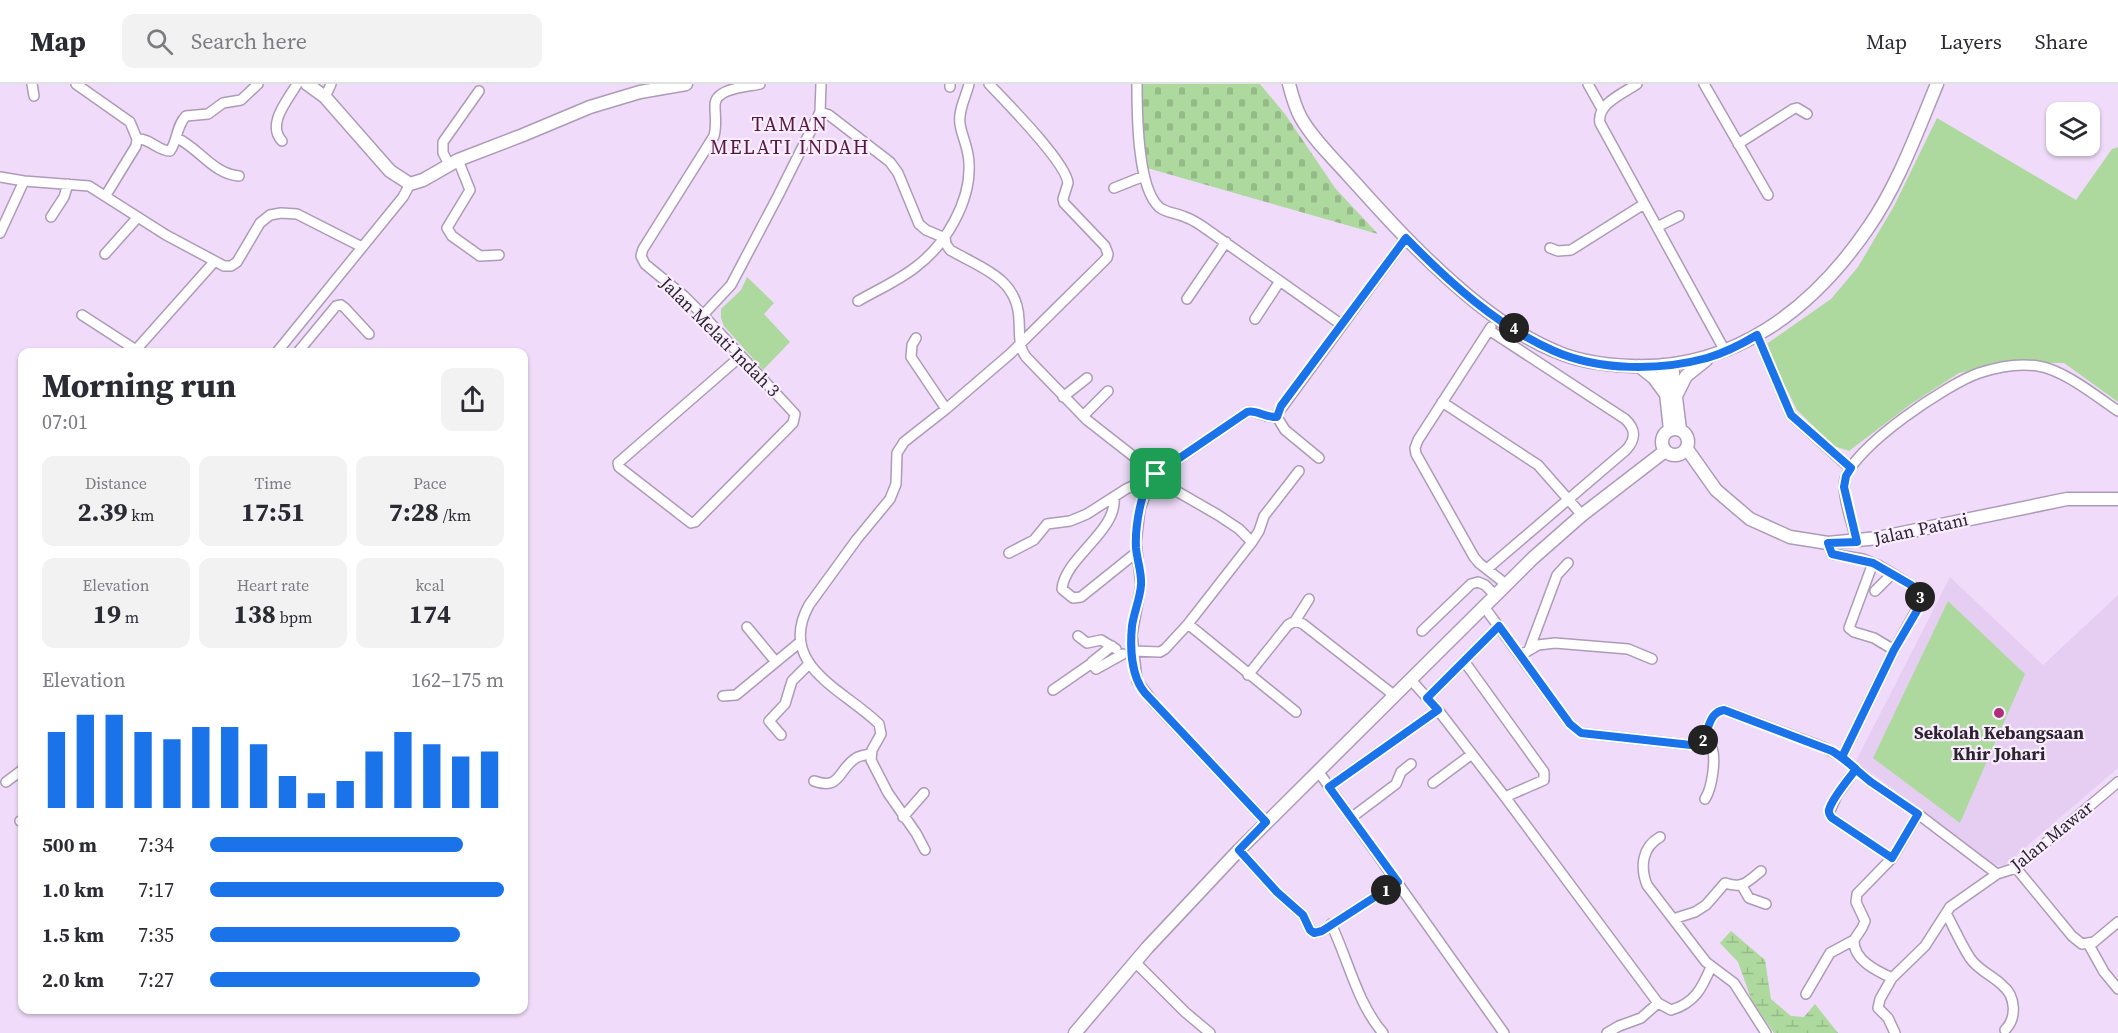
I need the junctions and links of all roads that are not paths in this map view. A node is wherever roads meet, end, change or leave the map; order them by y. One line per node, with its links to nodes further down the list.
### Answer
1 (32, 84): 19 (street)
2 (76, 84): 25 (street)
3 (258, 84): 24 (street)
4 (297, 84): 26 (street)
5 (307, 84): 20 (main road)
6 (331, 84): 20 (street)
7 (686, 84): 28 (main road)
8 (760, 84): 57 (street, Jalan Melati Indah 3)
9 (821, 84): 22 (street)
10 (969, 84): 44 (street)
11 (989, 84): 68 (street)
12 (1137, 84): 30 (street)
13 (1289, 84): 45 (main road)
14 (1588, 84): 21 (street)
15 (1638, 84): 21 (street)
16 (1704, 84): 27 (street)
17 (1937, 84): 66 (main road)
18 (479, 91): 28 (street)
19 (34, 96)
20 (325, 97): 34 (main road)
21 (1602, 109): 38 (street)
22 (820, 111): 44 (street); 57 (street)
23 (1807, 114): 27 (street)
24 (177, 138): 25 (street); 29 (street)
25 (137, 139): 36 (street)
26 (282, 141)
27 (1738, 144): 37 (street)
28 (454, 162): 34 (main road); 50 (street)
29 (239, 176)
30 (1144, 176): 35 (street); 46 (street)
31 (0, 177): 32 (street)
32 (24, 181): 33 (street); 43 (street)
33 (68, 184): 36 (street); 40 (street)
34 (410, 184): 47 (street)
35 (1114, 188)
36 (106, 195): 41 (street)
37 (1768, 195)
38 (1644, 204): 42 (street); 48 (street)
39 (1679, 216): 42 (street)
40 (51, 217)
41 (138, 217): 49 (street); 51 (street)
42 (1657, 227): 73 (street)
43 (0, 233)
44 (945, 238): 54 (street); 68 (street)
45 (1406, 238): 58 (main road); 62 (street)
46 (1226, 242): 52 (street); 53 (street)
47 (362, 247): 51 (street); 55 (street)
48 (1550, 248)
49 (105, 254)
50 (499, 255)
51 (214, 262): 70 (street)
52 (1280, 281): 59 (street); 62 (street)
53 (1187, 299)
54 (858, 301)
55 (312, 310): 60 (street); 61 (street)
56 (82, 315): 69 (street)
57 (703, 315): 74 (street, Jalan Melati Indah 3)
58 (1497, 318): 63 (street); 77 (main road)
59 (1255, 319)
60 (325, 320): 64 (street); 65 (street)
61 (299, 325): 65 (street); 71 (street)
62 (1341, 325): 86 (street)
63 (1489, 330): 82 (street); 95 (street)
64 (369, 334)
65 (312, 335): 72 (street)
66 (1757, 335): 73 (main road); 91 (street)
67 (916, 338): 83 (street)
68 (1020, 346): 81 (street); 83 (street)
69 (131, 348)
70 (138, 348)
71 (280, 348)
72 (301, 348)
73 (1725, 351): 75 (main road)
74 (741, 357): 74 (street, Jalan Melati Indah 3)
75 (1709, 357): 76 (main road); 80 (main road)
76 (1667, 365): 77 (main road); 80 (main road)
77 (1639, 366): 80 (main road)
78 (1087, 378): 81 (street)
79 (1107, 391): 85 (street)
80 (1671, 395): 87 (main road)
81 (1063, 397): 85 (street)
82 (1442, 402): 95 (street); 105 (street)
83 (946, 410): 118 (street)
84 (2118, 411): 91 (street)
85 (1083, 416): 93 (street)
86 (1277, 417): 90 (street); 93 (street)
87 (1675, 430): 88 (main road); 89 (main road)
88 (1687, 449): 89 (main road); 100 (main road, Jalan Patani)
89 (1665, 451): 97 (main road)
90 (1319, 458)
91 (1851, 468): 99 (street)
92 (1299, 471): 98 (street)
93 (1154, 475): 94 (street); 98 (street); 101 (street)
94 (1114, 497): 101 (street); 102 (street)
95 (1569, 499): 97 (street); 105 (street)
96 (2118, 499): 99 (main road, Jalan Patani)
97 (1582, 515): 107 (main road)
98 (1252, 542): 113 (street)
99 (1857, 542): 100 (main road, Jalan Patani)
100 (1828, 543): 104 (street)
101 (1137, 552): 121 (street)
102 (1009, 553)
103 (1568, 563): 122 (street)
104 (1873, 563): 106 (street); 120 (street)
105 (1487, 569): 107 (street)
106 (1892, 574): 108 (street); 120 (street)
107 (1507, 585): 109 (main road)
108 (1875, 591)
109 (1496, 596): 111 (main road); 116 (street)
110 (1309, 598): 112 (street)
111 (1485, 608): 114 (street); 131 (main road)
112 (1295, 621): 130 (street); 134 (street)
113 (1188, 624): 121 (street); 130 (street)
114 (1499, 626): 122 (street); 125 (street)
115 (747, 627): 126 (street)
116 (1422, 631)
117 (1078, 636): 119 (street)
118 (799, 643): 126 (street); 129 (street)
119 (1112, 646): 123 (street); 128 (street)
120 (1894, 650): 142 (street)
121 (1133, 651): 127 (street)
122 (1525, 652): 124 (street); 139 (street)
123 (1123, 654): 127 (street); 128 (street)
124 (1652, 659)
125 (1464, 661): 135 (street); 153 (street)
126 (776, 662): 133 (street)
127 (1133, 662): 158 (street)
128 (1092, 663): 132 (street)
129 (809, 664): 138 (street); 140 (street)
130 (1248, 675): 137 (street)
131 (1411, 680): 134 (main road); 135 (street)
132 (1053, 690)
133 (723, 696)
134 (1395, 696): 145 (main road)
135 (1427, 698): 136 (street)
136 (1438, 710): 141 (street); 151 (street)
137 (1296, 712)
138 (781, 735)
139 (1704, 738): 142 (street, Jalan Mawar); 154 (street)
140 (870, 754): 147 (street); 156 (street)
141 (1472, 754): 150 (street); 153 (street)
142 (1842, 757): 144 (street, Jalan Mawar)
143 (1411, 764): 157 (street)
144 (1856, 769): 155 (street, Jalan Mawar); 162 (street)
145 (1318, 771): 151 (street); 158 (main road)
146 (18, 773): 148 (street)
147 (814, 781)
148 (6, 782)
149 (2118, 782): 163 (street, Jalan Mawar)
150 (1433, 783)
151 (1329, 787): 157 (street)
152 (924, 793): 156 (street)
153 (1505, 797): 180 (street)
154 (1705, 799)
155 (1918, 814): 162 (street); 165 (street, Jalan Mawar)
156 (903, 817): 160 (street)
157 (1351, 818): 166 (street)
158 (1266, 822): 161 (main road)
159 (1660, 837): 170 (street)
160 (925, 850)
161 (1239, 850): 172 (street); 175 (main road)
162 (1892, 858): 173 (street)
163 (2016, 868): 165 (street, Jalan Mawar); 174 (street)
164 (1761, 871): 167 (street)
165 (1997, 874): 169 (street)
166 (1398, 882): 172 (street); 185 (street)
167 (1742, 886): 168 (street); 170 (street)
168 (1766, 904)
169 (1946, 913): 177 (street); 181 (street)
170 (1673, 919): 176 (street)
171 (2118, 922): 174 (street)
172 (1327, 927): 184 (street)
173 (1854, 940): 177 (street); 179 (street)
174 (2088, 945): 178 (street)
175 (1135, 962): 182 (main road); 183 (street)
176 (1711, 967): 180 (street); 187 (street)
177 (1892, 978): 188 (street)
178 (2118, 989)
179 (1806, 994)
180 (1658, 1004): 186 (street)
181 (2005, 1030)
182 (1075, 1033)
183 (1210, 1033)
184 (1383, 1033)
185 (1504, 1033)
186 (1606, 1033)
187 (1766, 1033)
188 (1895, 1033)

